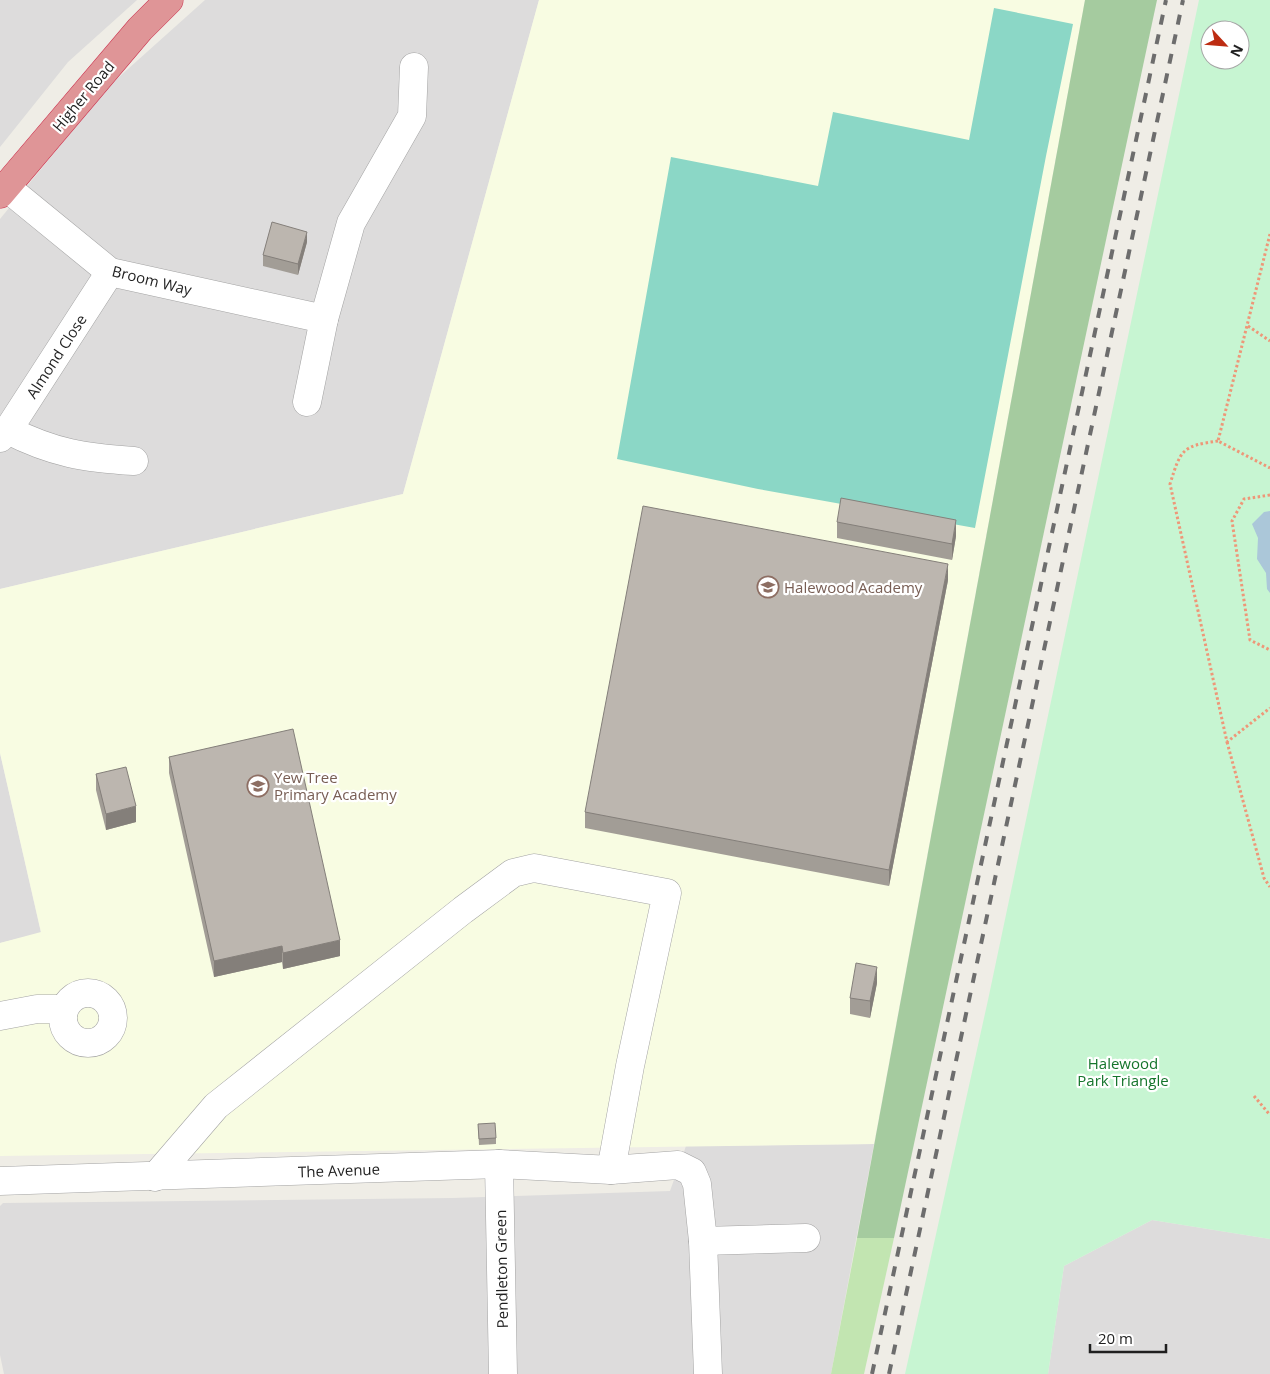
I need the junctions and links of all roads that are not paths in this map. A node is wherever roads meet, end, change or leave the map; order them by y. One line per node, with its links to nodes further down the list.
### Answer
1 (169, 0): 3 (highway, Higher Road)
2 (414, 67): 5 (street)
3 (3, 190): 4 (street, Broom Way)
4 (110, 272): 5 (street, Broom Way); 7 (street, Almond Close)
5 (324, 319): 6 (street)
6 (307, 402)
7 (4, 434): 8 (street)
8 (134, 461)
9 (64, 1009): 10 (street)
10 (0, 1016)
11 (499, 1164): 12 (street, The Avenue); 13 (street, The Avenue); 17 (street, Pendleton Green)
12 (611, 1170): 13 (street); 16 (street, The Avenue)
13 (156, 1177): 14 (street, The Avenue)
14 (0, 1181)
15 (806, 1238): 16 (street)
16 (703, 1241): 18 (street)
17 (503, 1374)
18 (708, 1374)

